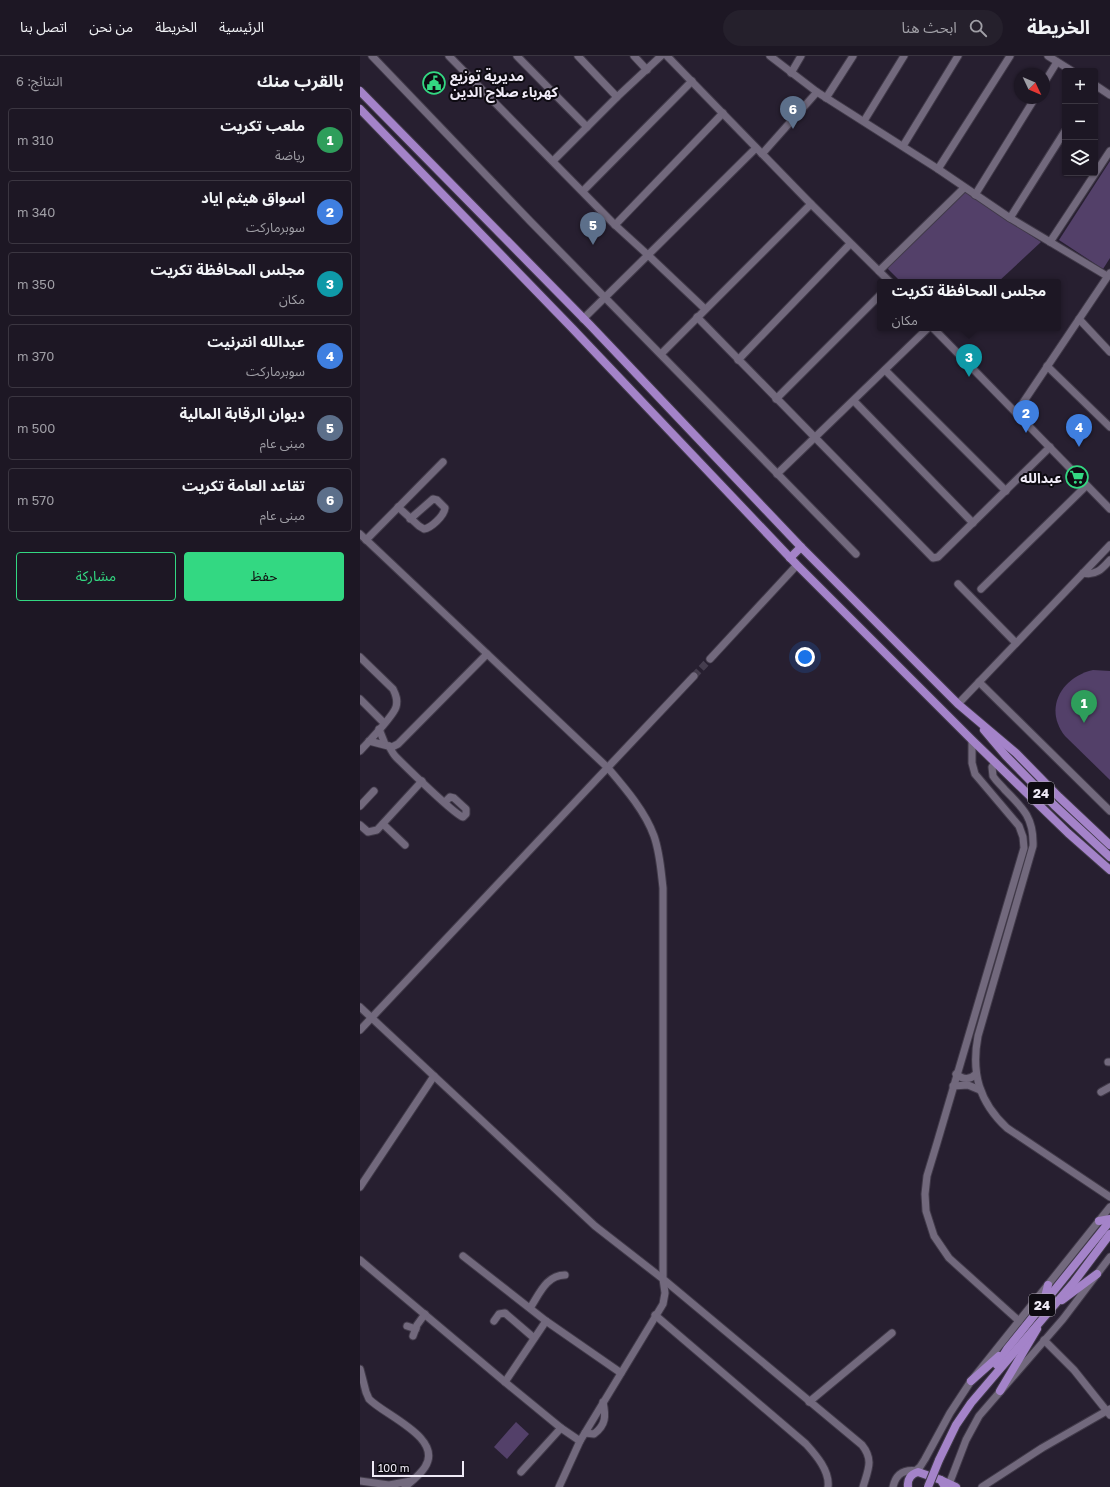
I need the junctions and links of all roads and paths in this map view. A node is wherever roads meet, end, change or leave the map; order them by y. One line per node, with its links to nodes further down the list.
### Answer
1 (372, 56): 51 (street)
2 (449, 56): 37 (street)
3 (517, 56): 31 (street)
4 (578, 56): 25 (street)
5 (634, 56): 17 (street)
6 (662, 56): 17 (street)
7 (667, 56): 20 (street)
8 (770, 56): 18 (street)
9 (801, 56): 18 (street)
10 (853, 56): 26 (street)
11 (904, 56): 30 (street)
12 (958, 56): 33 (street)
13 (1010, 56): 38 (street)
14 (1048, 56): 15 (street)
15 (1057, 62): 16 (street); 19 (street)
16 (1067, 68)
17 (647, 70): 25 (street)
18 (791, 73): 23 (street)
19 (1050, 73)
20 (692, 81): 29 (street); 40 (street)
21 (1098, 87): 24 (street)
22 (360, 91): 55 (main road)
23 (817, 92): 26 (street); 36 (street)
24 (1110, 95)
25 (617, 97): 31 (street)
26 (826, 98): 30 (street)
27 (1031, 104): 41 (street)
28 (360, 109): 83 (main road)
29 (723, 113): 34 (street); 44 (street)
30 (864, 121): 33 (street)
31 (587, 127): 37 (street)
32 (1062, 136): 43 (street)
33 (903, 146): 38 (street)
34 (756, 148): 36 (street); 47 (street)
35 (1110, 151): 45 (street)
36 (762, 154): 42 (street)
37 (553, 161): 40 (street)
38 (938, 169): 39 (street)
39 (964, 188): 41 (street); 48 (street)
40 (583, 191): 44 (street)
41 (975, 195): 43 (street)
42 (811, 204): 46 (street); 53 (street)
43 (1010, 218): 45 (street)
44 (615, 224): 47 (street)
45 (1050, 242): 49 (street)
46 (850, 244): 48 (street); 61 (street)
47 (648, 255): 51 (street); 53 (street)
48 (879, 271): 50 (street)
49 (1109, 274): 56 (street)
50 (887, 279)
51 (606, 297): 55 (street); 60 (street)
52 (877, 298): 64 (street)
53 (705, 309): 54 (street)
54 (697, 317): 60 (street); 61 (street)
55 (583, 319): 81 (main road)
56 (1078, 320): 59 (street); 62 (street)
57 (925, 331): 63 (street)
58 (937, 331): 66 (street)
59 (1110, 352)
60 (661, 354): 71 (street)
61 (738, 360): 64 (street)
62 (1047, 366): 66 (street); 67 (street)
63 (885, 370): 65 (street); 73 (street)
64 (776, 399): 68 (street)
65 (854, 401): 68 (street); 77 (street)
66 (1016, 412): 69 (street)
67 (1110, 427)
68 (814, 438): 71 (street); 77 (street)
69 (1050, 447): 72 (street); 73 (street)
70 (443, 462): 74 (street)
71 (777, 474): 82 (street)
72 (1086, 486): 75 (street); 88 (street)
73 (1006, 491): 77 (street)
74 (398, 507): 76 (street); 79 (street)
75 (1110, 509)
76 (410, 519): 76 (street)
77 (973, 523)
78 (360, 534): 79 (street)
79 (366, 540): 90 (street)
80 (1110, 545): 86 (street)
81 (801, 547): 83 (main road); 96 (main road)
82 (856, 554)
83 (790, 558): 85 (main road)
84 (1110, 560): 86 (street)
85 (797, 564): 92 (street); 100 (main road)
86 (1083, 573): 89 (street)
87 (958, 584): 89 (street)
88 (982, 589)
89 (1016, 643): 94 (street)
90 (487, 654): 102 (street); 105 (street)
91 (360, 657): 98 (street)
92 (710, 659)
93 (694, 676): 105 (street)
94 (978, 682): 96 (street); 110 (street)
95 (360, 699): 98 (street)
96 (958, 704): 97 (main road)
97 (979, 722): 114 (main road); 115 (main road, 24)
98 (384, 723): 99 (street)
99 (379, 729): 101 (street); 102 (street)
100 (972, 740): 104 (main road); 120 (street)
101 (368, 741): 102 (street); 103 (street)
102 (387, 745): 106 (street)
103 (360, 751)
104 (995, 762): 116 (main road); 121 (street)
105 (608, 768): 118 (street); 138 (street)
106 (422, 781): 108 (street); 111 (street)
107 (374, 792): 109 (street)
108 (445, 802)
109 (360, 806)
110 (1110, 811)
111 (383, 824): 112 (street); 113 (street)
112 (360, 825)
113 (405, 845)
114 (1110, 845)
115 (1110, 857)
116 (1110, 870)
117 (360, 1007): 118 (street)
118 (371, 1018): 119 (street); 122 (street)
119 (360, 1030)
120 (956, 1074): 121 (street); 123 (street)
121 (976, 1074): 125 (street)
122 (434, 1076): 127 (street); 138 (street)
123 (953, 1086): 125 (street); 147 (street)
124 (1110, 1087): 126 (street)
125 (980, 1090): 128 (street)
126 (1101, 1092)
127 (360, 1187)
128 (1110, 1197)
129 (1110, 1207): 131 (street)
130 (1110, 1220): 131 (main road); 141 (main road, 24)
131 (1099, 1221): 139 (street)
132 (1110, 1234): 141 (main road, 24)
133 (463, 1256): 140 (street)
134 (1110, 1257): 136 (street)
135 (360, 1260): 142 (street)
136 (1097, 1274): 141 (main road); 153 (street)
137 (565, 1275): 140 (street)
138 (663, 1279): 143 (street); 161 (street)
139 (1048, 1285): 141 (main road); 147 (street)
140 (530, 1308): 146 (street)
141 (1046, 1308): 144 (main road, 24); 154 (main road, 24)
142 (425, 1314): 149 (street); 158 (street)
143 (655, 1315): 156 (street); 173 (street)
144 (1042, 1318): 159 (main road); 160 (main road, 24)
145 (494, 1321): 152 (street)
146 (546, 1321): 152 (street); 156 (street)
147 (1019, 1321): 157 (street)
148 (406, 1326): 149 (street)
149 (416, 1329): 151 (street)
150 (892, 1333): 161 (street)
151 (413, 1336)
152 (534, 1338): 158 (street)
153 (1044, 1340): 159 (street); 162 (street)
154 (1007, 1349): 157 (main road); 160 (main road, 24)
155 (360, 1369): 168 (street)
156 (620, 1373): 164 (street)
157 (971, 1381): 166 (street)
158 (505, 1382): 163 (street)
159 (1000, 1391): 170 (street)
160 (979, 1393): 176 (main road, 24, bridge)
161 (810, 1402): 174 (street)
162 (1109, 1412): 169 (street)
163 (561, 1428): 164 (street); 165 (street)
164 (580, 1441): 172 (street)
165 (522, 1472)
166 (912, 1479): 170 (main road); 175 (street)
167 (360, 1481): 168 (street)
168 (411, 1481): 171 (street)
169 (992, 1483): 177 (street)
170 (948, 1485)
171 (405, 1487)
172 (559, 1487)
173 (828, 1487)
174 (863, 1487)
175 (894, 1487)
176 (928, 1487)
177 (982, 1487)

